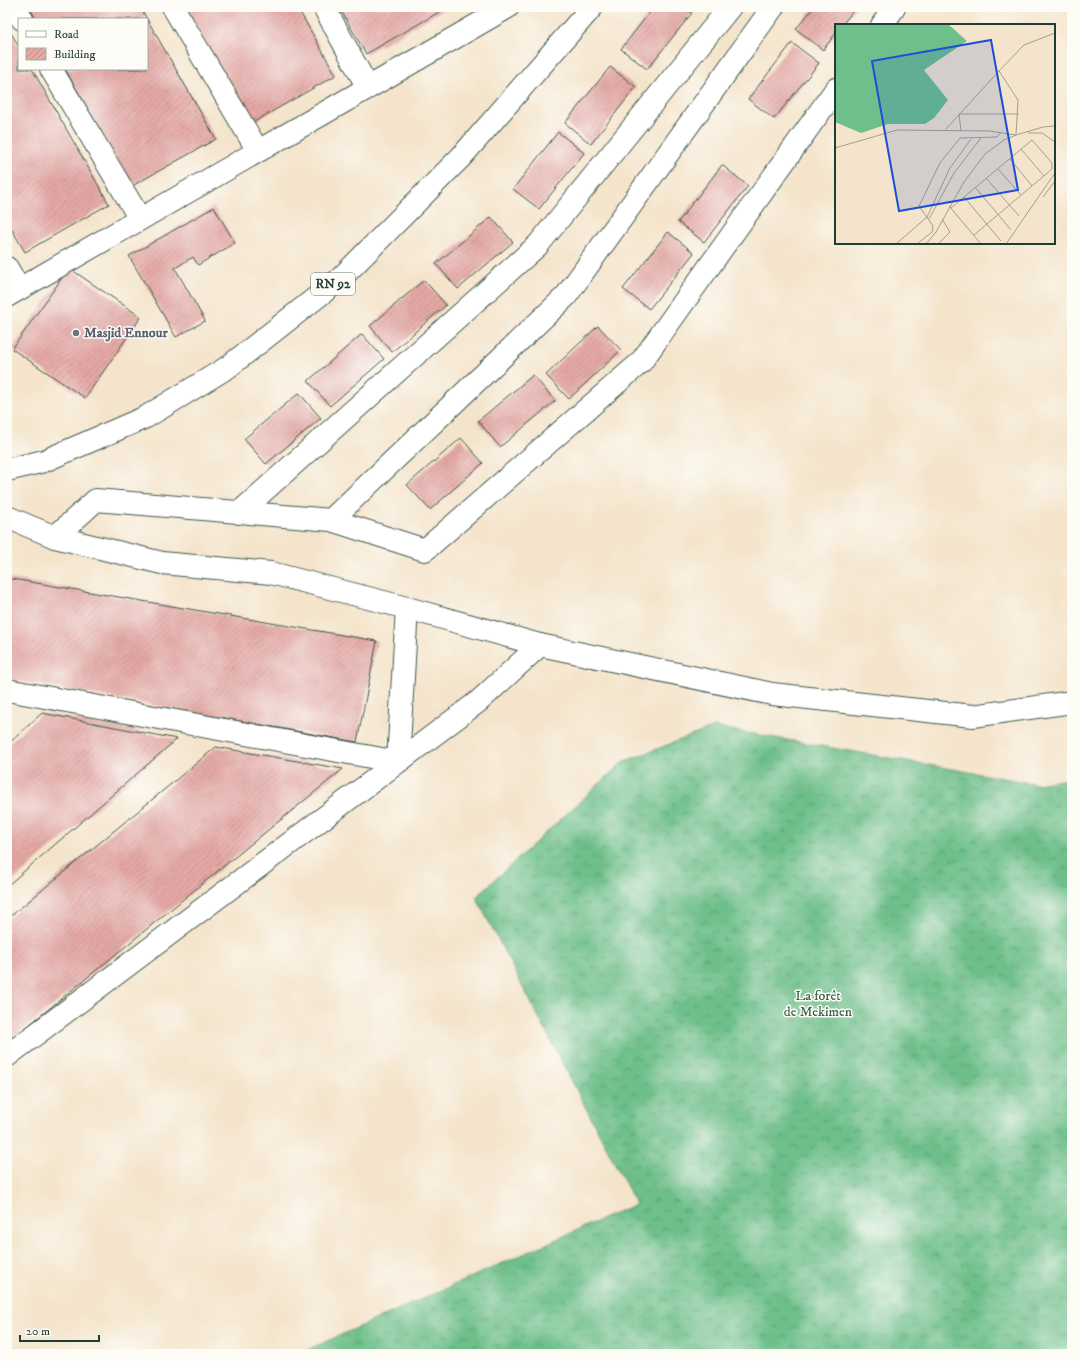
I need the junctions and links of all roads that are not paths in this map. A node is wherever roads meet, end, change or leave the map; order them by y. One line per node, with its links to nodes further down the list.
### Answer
1 (15, 7): 10 (street)
2 (173, 7): 15 (street)
3 (324, 7): 13 (street)
4 (508, 7): 9 (street)
5 (592, 7): 19 (street, RN 92)
6 (730, 7): 20 (street)
7 (773, 7): 22 (street)
8 (893, 7): 11 (street)
9 (483, 13): 13 (street)
10 (21, 18)
11 (883, 24)
12 (52, 70): 16 (street)
13 (368, 88): 15 (street)
14 (835, 90): 22 (street)
15 (258, 151): 16 (street)
16 (140, 219): 18 (street)
17 (7, 268): 18 (street)
18 (13, 292)
19 (7, 470)
20 (239, 513): 22 (street); 23 (street)
21 (7, 517): 23 (street)
22 (330, 520)
23 (55, 537): 24 (street)
24 (407, 608): 25 (street); 28 (street)
25 (540, 645): 27 (street); 28 (street)
26 (7, 690): 28 (street)
27 (1072, 702)
28 (398, 762): 29 (street)
29 (7, 1056)

